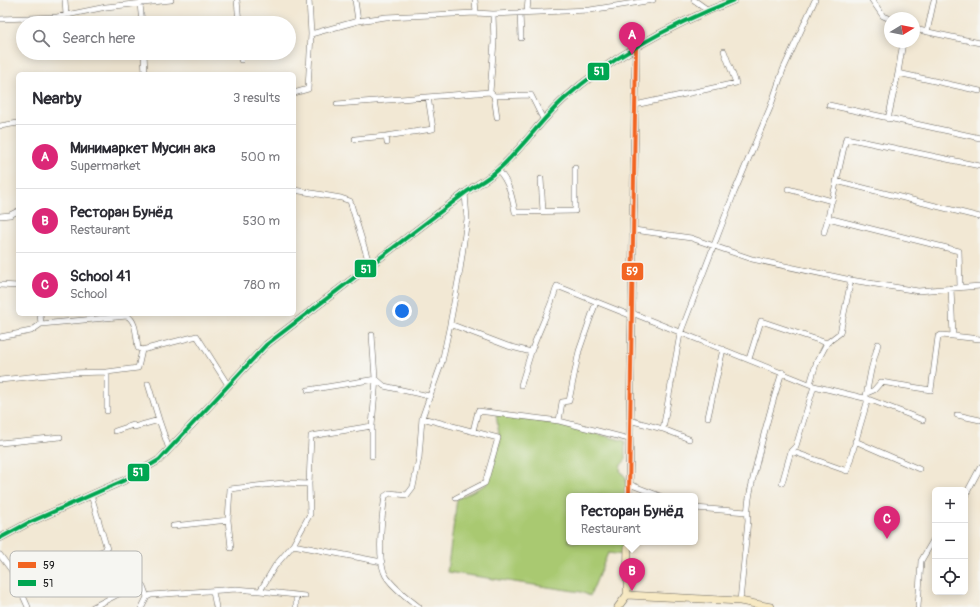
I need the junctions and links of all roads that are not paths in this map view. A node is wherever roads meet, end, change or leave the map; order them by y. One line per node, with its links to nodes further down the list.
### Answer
1 (65, 0): 20 (street)
2 (171, 0): 14 (street)
3 (238, 0): 22 (street)
4 (309, 0): 29 (street)
5 (355, 0): 26 (street)
6 (475, 0): 16 (street)
7 (528, 0): 18 (street)
8 (653, 0): 18 (street)
9 (694, 0): 15 (street)
10 (734, 0): 15 (main road)
11 (815, 0): 70 (street)
12 (872, 0): 23 (street)
13 (934, 0): 28 (street)
14 (140, 4): 20 (street); 21 (street)
15 (708, 10): 32 (main road)
16 (476, 12): 19 (street); 26 (street)
17 (520, 12): 18 (street); 19 (street); 30 (street)
18 (527, 12)
19 (493, 14): 40 (street)
20 (66, 16)
21 (141, 16)
22 (239, 16)
23 (884, 16)
24 (0, 19): 25 (street)
25 (16, 19)
26 (358, 21): 29 (street)
27 (920, 30): 28 (street)
28 (927, 32): 31 (street)
29 (311, 34): 39 (street)
30 (520, 38)
31 (980, 43)
32 (636, 47): 43 (main road); 47 (main road)
33 (902, 48): 37 (street)
34 (724, 51): 43 (street)
35 (144, 60): 36 (street)
36 (145, 72)
37 (898, 73): 38 (street); 46 (street)
38 (980, 90)
39 (296, 92)
40 (492, 94): 41 (street); 45 (street); 47 (street)
41 (428, 96): 42 (street); 50 (street)
42 (337, 104)
43 (635, 105): 68 (main road)
44 (829, 105): 46 (street)
45 (496, 117)
46 (888, 118): 51 (street)
47 (544, 121): 56 (main road)
48 (16, 123): 49 (street)
49 (0, 126)
50 (386, 136): 52 (street); 53 (street)
51 (980, 138)
52 (355, 139)
53 (387, 143)
54 (980, 166): 58 (street)
55 (575, 168): 63 (street)
56 (498, 170): 61 (main road); 63 (street)
57 (541, 179): 63 (street)
58 (836, 181): 59 (street); 66 (street)
59 (788, 189)
60 (296, 190): 71 (street)
61 (465, 193): 71 (main road); 84 (street)
62 (831, 203): 67 (street)
63 (543, 210)
64 (16, 212): 65 (street)
65 (0, 216)
66 (980, 217)
67 (828, 218): 69 (street); 76 (street)
68 (634, 230): 70 (street); 79 (main road)
69 (824, 232)
70 (713, 246): 72 (street); 85 (street)
71 (370, 266): 101 (main road)
72 (851, 280): 77 (street); 90 (street)
73 (0, 285): 74 (street)
74 (16, 286)
75 (980, 286): 76 (street)
76 (960, 287): 77 (street)
77 (950, 288): 87 (street)
78 (596, 302): 79 (street); 94 (street); 115 (street)
79 (632, 314): 85 (street); 112 (main road)
80 (40, 316): 83 (street)
81 (135, 316): 82 (street)
82 (134, 323): 83 (street); 93 (street)
83 (41, 324): 88 (street)
84 (450, 324): 94 (street); 105 (street)
85 (680, 334): 92 (street); 117 (street)
86 (372, 335): 98 (street)
87 (953, 336): 89 (street); 106 (street)
88 (0, 337)
89 (980, 339)
90 (827, 343): 95 (street); 103 (street)
91 (878, 344): 106 (street)
92 (723, 349): 95 (street); 109 (street)
93 (142, 350): 96 (street); 101 (street)
94 (531, 352): 102 (street)
95 (749, 359): 97 (street)
96 (107, 372): 99 (street); 107 (street)
97 (782, 372): 103 (street); 139 (street)
98 (375, 379): 104 (street); 105 (street); 116 (street)
99 (0, 380)
100 (148, 384): 111 (street)
101 (228, 385): 125 (main road)
102 (521, 385)
103 (812, 385): 106 (street); 126 (street)
104 (308, 390)
105 (429, 396): 110 (street)
106 (867, 397): 113 (street); 123 (street)
107 (107, 411)
108 (957, 415): 114 (street)
109 (708, 417)
110 (422, 418): 119 (street); 149 (street)
111 (159, 420): 118 (street); 125 (street)
112 (629, 420): 117 (street); 121 (main road)
113 (923, 420)
114 (980, 420)
115 (559, 421): 119 (street); 121 (street)
116 (372, 426): 127 (street); 131 (street)
117 (663, 429): 122 (street)
118 (116, 431)
119 (473, 431): 137 (street)
120 (60, 437): 124 (street)
121 (629, 439): 132 (main road)
122 (689, 439)
123 (855, 441): 126 (street); 129 (street)
124 (0, 443)
125 (169, 449): 136 (main road)
126 (791, 451): 130 (street)
127 (372, 456)
128 (980, 468): 133 (street)
129 (919, 469)
130 (782, 483)
131 (310, 484): 140 (street); 144 (street)
132 (629, 484): 134 (main road); 135 (street)
133 (968, 490)
134 (629, 493)
135 (652, 493)
136 (91, 495): 142 (main road); 147 (street)
137 (456, 498)
138 (698, 508): 139 (street)
139 (747, 512): 160 (street)
140 (228, 520): 141 (street); 146 (street)
141 (173, 526)
142 (0, 538)
143 (932, 542): 169 (street)
144 (294, 545): 149 (street); 152 (street)
145 (628, 545): 155 (main road)
146 (231, 548)
147 (103, 551)
148 (0, 555): 150 (street)
149 (382, 562): 166 (street)
150 (10, 569)
151 (142, 586): 159 (street)
152 (260, 591): 153 (street); 154 (street)
153 (213, 592): 159 (street); 164 (street)
154 (296, 595): 156 (street); 165 (street)
155 (627, 595): 160 (main road); 167 (main road)
156 (306, 596)
157 (23, 597): 161 (street)
158 (113, 597): 162 (street)
159 (147, 598): 163 (street)
160 (740, 601): 168 (main road)
161 (28, 607)
162 (93, 607)
163 (142, 607)
164 (216, 607)
165 (296, 607)
166 (419, 607)
167 (618, 607)
168 (772, 607)
169 (918, 607)

